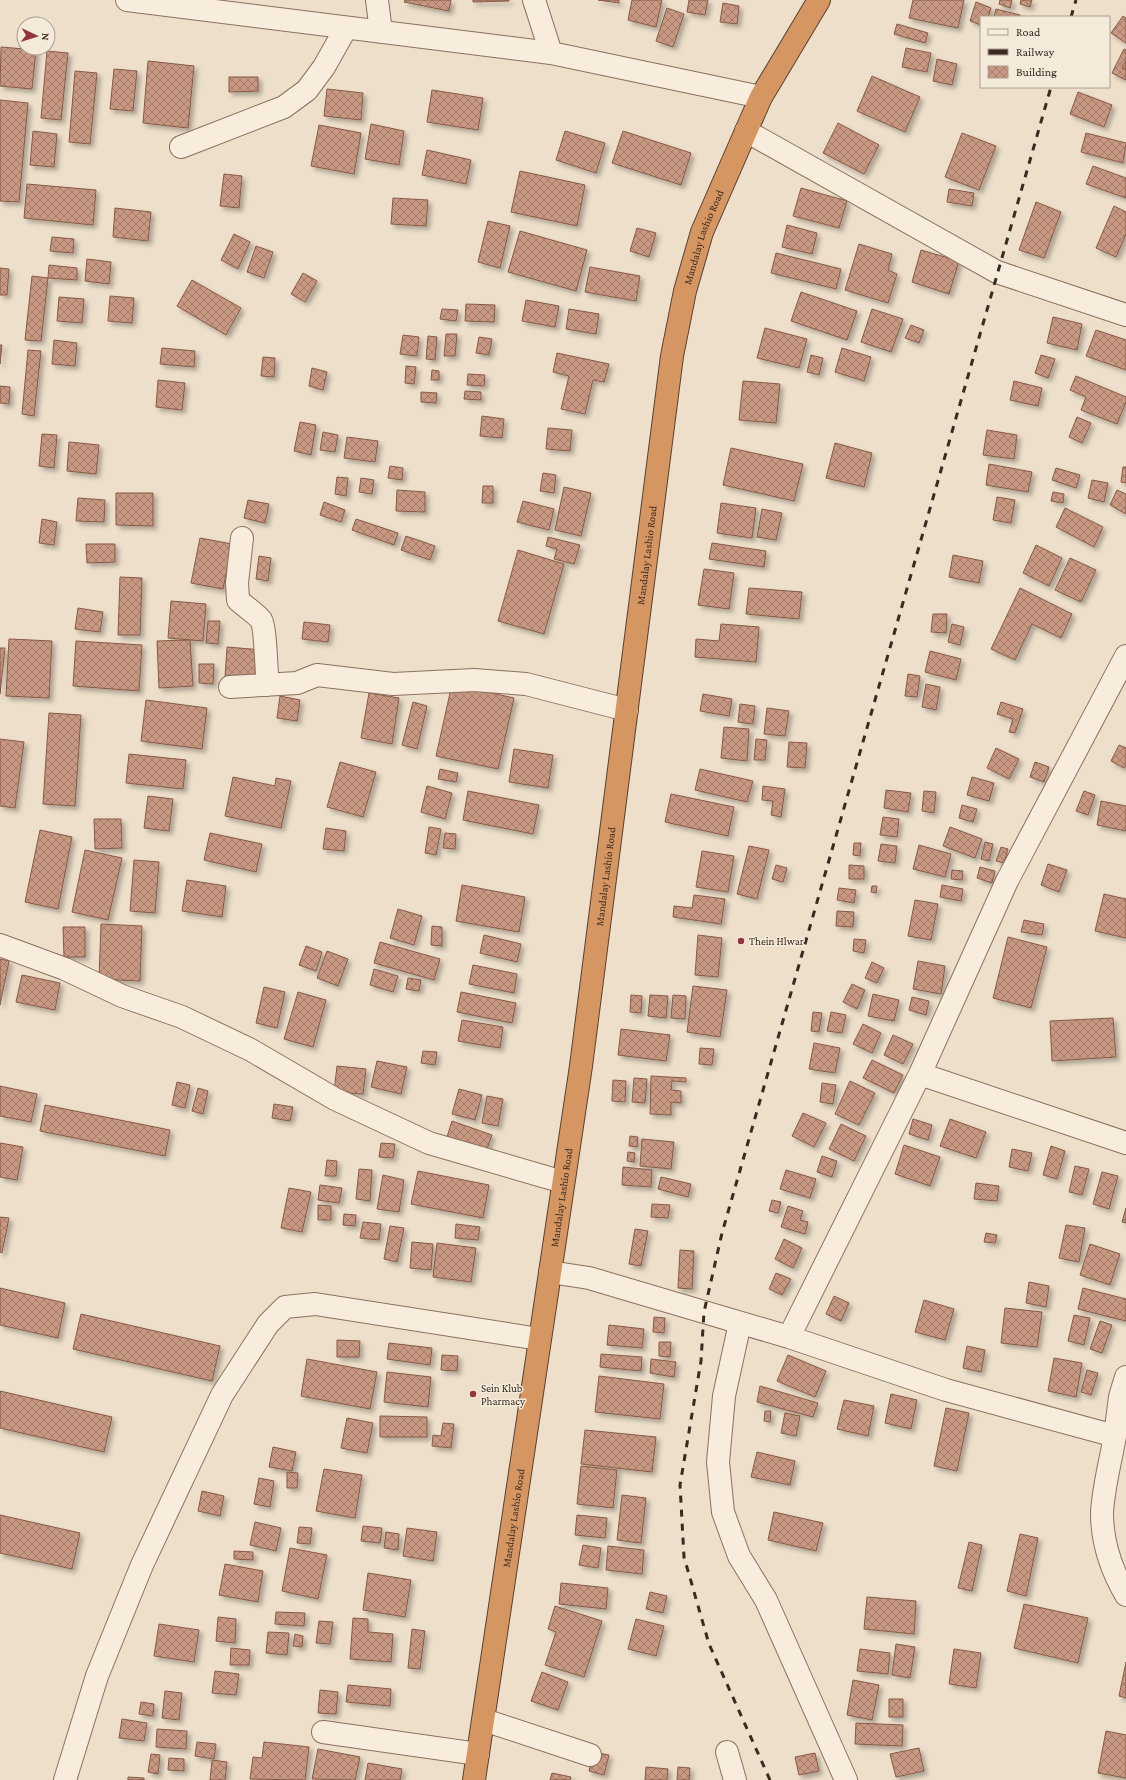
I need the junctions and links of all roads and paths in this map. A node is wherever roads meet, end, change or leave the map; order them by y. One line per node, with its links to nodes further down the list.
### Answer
1 (126, 0): 5 (street)
2 (377, 0): 6 (street)
3 (534, 0): 7 (street)
4 (819, 0): 8 (highway, Mandalay Lashio Road)
5 (346, 28): 6 (street); 10 (street)
6 (381, 32): 7 (street)
7 (551, 53): 8 (street)
8 (761, 97): 9 (highway, Mandalay Lashio Road)
9 (746, 131): 11 (street); 16 (highway, Mandalay Lashio Road)
10 (181, 147)
11 (1126, 315)
12 (242, 538): 14 (street)
13 (1126, 656): 18 (street)
14 (268, 685): 15 (street); 16 (street)
15 (230, 687)
16 (626, 710): 20 (highway, Mandalay Lashio Road)
17 (0, 944): 20 (street)
18 (920, 1074): 19 (street); 23 (street)
19 (1126, 1143)
20 (563, 1182): 21 (highway, Mandalay Lashio Road)
21 (550, 1272): 22 (street); 24 (highway, Mandalay Lashio Road)
22 (740, 1323): 23 (street); 36 (street)
23 (789, 1337): 26 (street)
24 (540, 1339): 28 (highway, Mandalay Lashio Road); 33 (street)
25 (1126, 1377): 26 (street)
26 (1114, 1436): 27 (street)
27 (1126, 1595)
28 (484, 1720): 31 (highway, Mandalay Lashio Road); 32 (street)
29 (323, 1732): 31 (street)
30 (727, 1752): 35 (street)
31 (478, 1754): 34 (highway, Mandalay Lashio Road)
32 (590, 1755)
33 (65, 1780)
34 (474, 1780)
35 (736, 1780)
36 (846, 1780)

